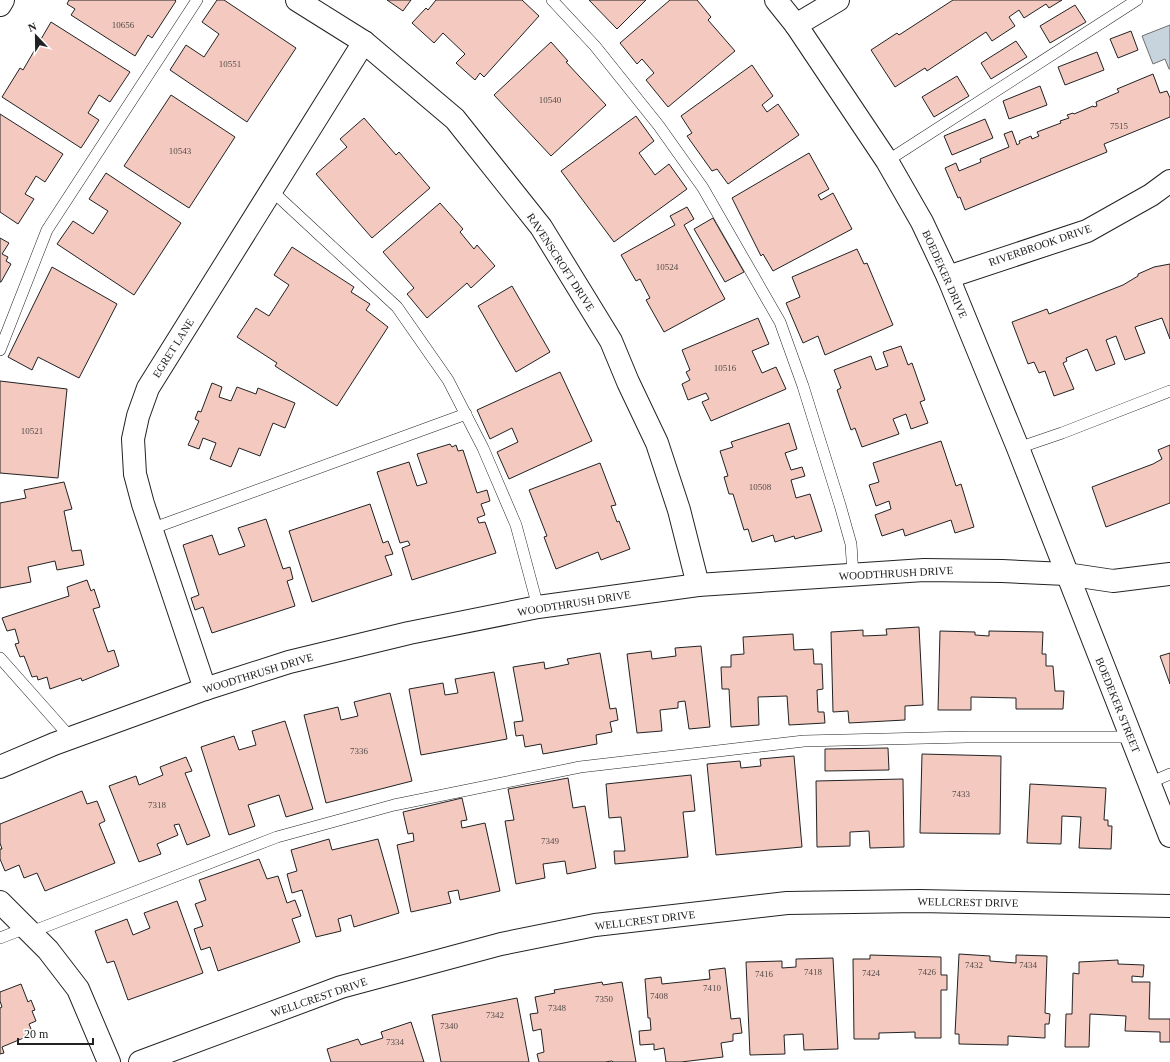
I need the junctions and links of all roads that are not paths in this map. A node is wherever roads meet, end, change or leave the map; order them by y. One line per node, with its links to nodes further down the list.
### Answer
1 (3, 0): 8 (street)
2 (197, 0): 15 (lane)
3 (297, 0): 10 (street, RAVENSCROFT DRIVE)
4 (552, 0): 22 (lane)
5 (776, 0): 9 (street, BOEDEKER DRIVE)
6 (838, 0): 9 (street)
7 (1137, 0): 11 (lane)
8 (0, 5)
9 (796, 25): 11 (street, BOEDEKER DRIVE)
10 (364, 42): 13 (street, EGRET LANE); 23 (street, RAVENSCROFT DRIVE)
11 (887, 161): 14 (street, BOEDEKER DRIVE)
12 (1170, 181): 14 (street, RIVERBROOK DRIVE)
13 (271, 190): 17 (lane); 19 (street, EGRET LANE)
14 (948, 277): 18 (street, BOEDEKER DRIVE)
15 (0, 350)
16 (1170, 391): 18 (lane)
17 (466, 414): 19 (lane); 24 (lane)
18 (1018, 448): 20 (street, BOEDEKER DRIVE)
19 (151, 529): 26 (street, EGRET LANE)
20 (1066, 574): 21 (street, WOODTHRUSH DRIVE); 22 (street, WOODTHRUSH DRIVE); 27 (street, BOEDEKER STREET)
21 (1170, 574)
22 (853, 575): 23 (street, WOODTHRUSH DRIVE)
23 (698, 585): 24 (street, WOODTHRUSH DRIVE)
24 (538, 607): 26 (street, WOODTHRUSH DRIVE)
25 (0, 658): 28 (lane)
26 (205, 689): 28 (street, WOODTHRUSH DRIVE)
27 (1131, 737): 31 (street, BOEDEKER STREET); 35 (lane)
28 (71, 738): 29 (street, WOODTHRUSH DRIVE)
29 (0, 767)
30 (1170, 774): 31 (lane)
31 (1149, 783): 32 (street, BOEDEKER STREET)
32 (1170, 836)
33 (0, 902): 35 (street)
34 (1170, 906): 38 (street, WELLCREST DRIVE)
35 (28, 930): 36 (lane); 37 (street)
36 (0, 938)
37 (109, 1062)
38 (140, 1062)

